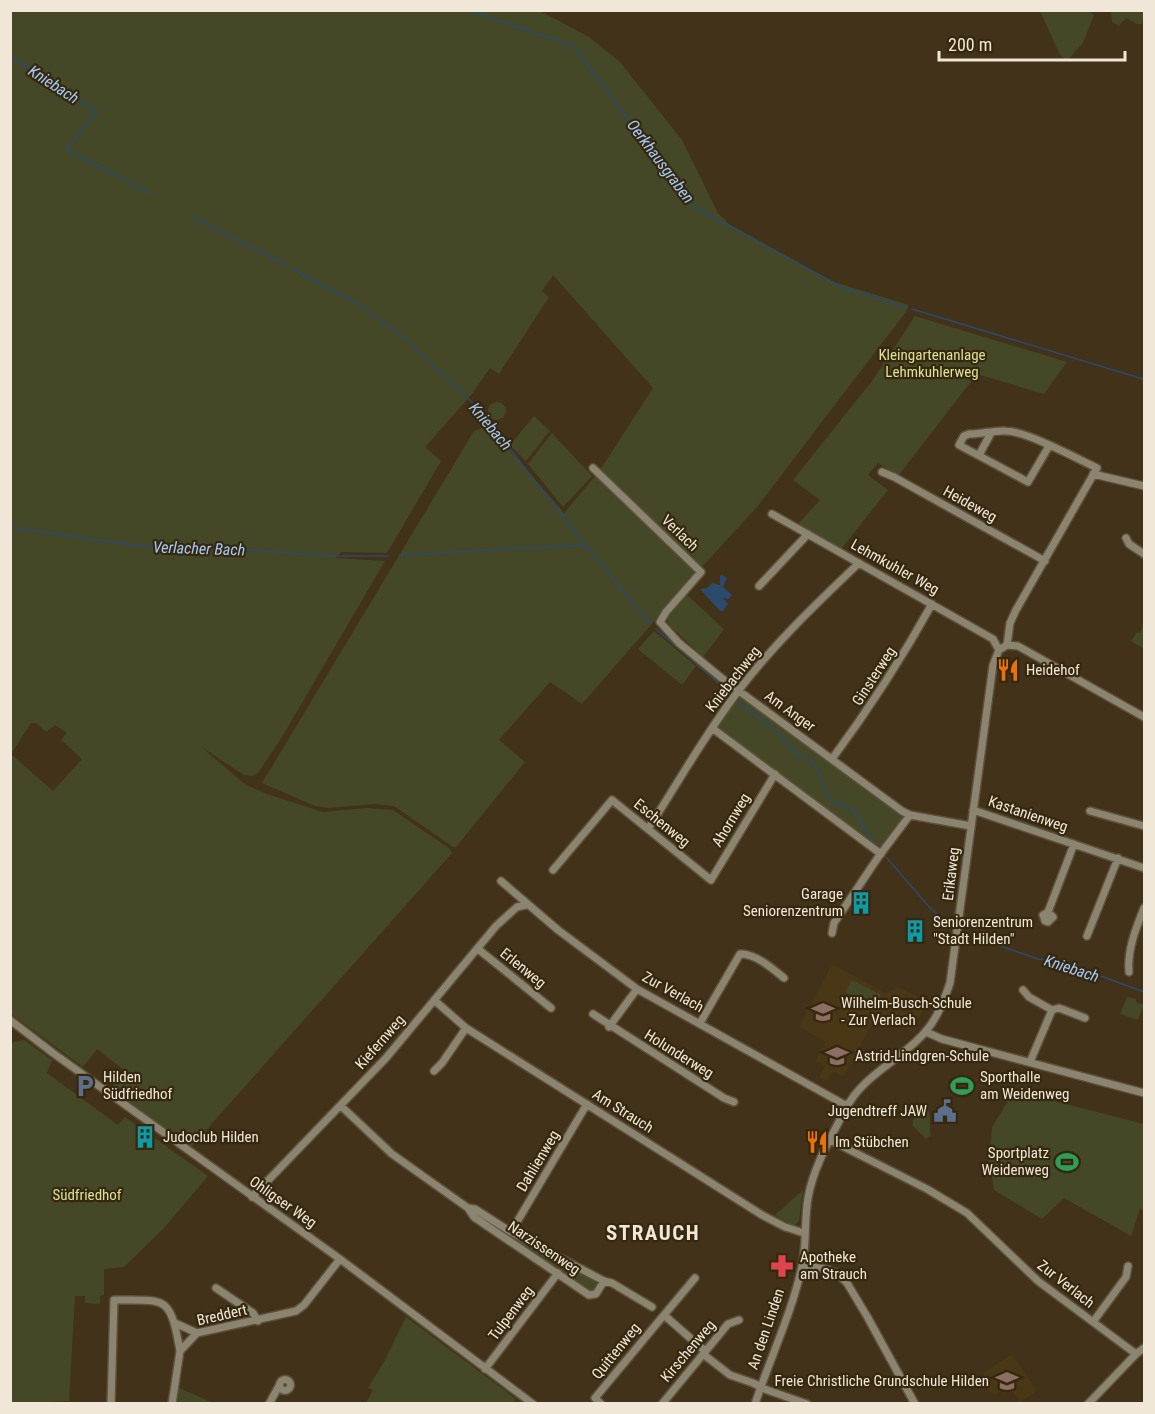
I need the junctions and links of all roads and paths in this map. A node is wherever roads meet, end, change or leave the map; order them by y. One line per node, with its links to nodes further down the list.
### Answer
1 (991, 433): 2 (street); 3 (street); 3 (street)
2 (1049, 446): 3 (street); 5 (street)
3 (979, 455)
4 (593, 468): 16 (street, Verlach)
5 (1095, 471): 7 (street); 12 (street)
6 (882, 472): 12 (street, Heideweg)
7 (1144, 486)
8 (772, 514): 9 (street, Lehmkuhler Weg)
9 (808, 534): 13 (street, Lehmkuhler Weg); 14 (street)
10 (1126, 538): 11 (street)
11 (1144, 554)
12 (1045, 561): 17 (street)
13 (859, 563): 15 (street, Lehmkuhler Weg); 19 (street, Kniebachweg)
14 (759, 586)
15 (932, 604): 18 (street, Lehmkuhler Weg); 22 (street, Ginsterweg)
16 (660, 622): 19 (street, Am Anger)
17 (1007, 645): 18 (street); 20 (street)
18 (999, 650): 24 (street, Erikaweg)
19 (739, 690): 21 (street, Kniebachweg); 22 (street, Am Anger)
20 (1144, 717)
21 (712, 728): 23 (street); 29 (street, Kniebachweg)
22 (832, 759): 26 (street, Am Anger)
23 (775, 774): 31 (street); 35 (street, Ahornweg)
24 (973, 810): 27 (street, Erikaweg); 30 (street, Kastanienweg)
25 (1090, 811): 28 (street)
26 (910, 815): 27 (street, Am Anger); 31 (street)
27 (970, 826): 56 (street, Erikaweg)
28 (1144, 826)
29 (648, 829): 34 (street, Eschenweg); 35 (street, Eschenweg)
30 (1074, 844): 32 (street, Kastanienweg); 39 (street, Kastanienweg)
31 (881, 854): 40 (street)
32 (1118, 858): 33 (street, Kastanienweg); 41 (street)
33 (1144, 868)
34 (553, 870)
35 (711, 880)
36 (501, 881): 37 (street, Zur Verlach)
37 (526, 905): 42 (street, Kiefernweg); 45 (street, Zur Verlach)
38 (1144, 908): 43 (street)
39 (1048, 912)
40 (832, 933)
41 (1087, 936)
42 (478, 949): 47 (street, Kiefernweg); 48 (street, Erlenweg)
43 (1129, 972)
44 (784, 978): 53 (street)
45 (637, 988): 53 (street, Zur Verlach); 54 (street)
46 (1023, 990): 49 (street)
47 (434, 1000): 55 (street, Am Strauch); 62 (street, Kiefernweg)
48 (551, 1008)
49 (1052, 1010): 51 (street); 57 (street)
50 (592, 1014): 54 (street, Holunderweg)
51 (1085, 1018)
52 (13, 1022): 65 (street, Ohligser Weg)
53 (700, 1023): 63 (street, Zur Verlach)
54 (609, 1027): 60 (street, Holunderweg)
55 (466, 1028): 58 (street); 61 (street, Am Strauch)
56 (926, 1032): 57 (street); 63 (street, Erikaweg)
57 (1030, 1062): 59 (street)
58 (434, 1071)
59 (1144, 1093)
60 (734, 1102)
61 (587, 1104): 67 (street, Dahlienweg); 68 (street, Am Strauch)
62 (340, 1106): 65 (street, Kiefernweg); 66 (street, Narzissenweg)
63 (847, 1106): 64 (street, Erikaweg)
64 (830, 1140): 68 (street, Erikaweg); 80 (street, Zur Verlach)
65 (252, 1197): 69 (street, Ohligser Weg)
66 (468, 1208): 67 (street, Narzissenweg); 72 (street, Narzissenweg)
67 (511, 1232): 74 (street, Narzissenweg)
68 (804, 1233): 70 (street, Erikaweg)
69 (340, 1259): 79 (street, Breddert); 87 (street, Ohligser Weg)
70 (803, 1264): 89 (street, An den Linden); 98 (street)
71 (1128, 1266): 80 (street)
72 (558, 1274): 74 (street, Narzissenweg); 87 (street, Tulpenweg)
73 (695, 1278): 77 (street, Quittenweg)
74 (604, 1281): 76 (street, Narzissenweg)
75 (216, 1288): 79 (street, Breddert)
76 (652, 1307)
77 (664, 1316): 85 (street); 94 (street, Quittenweg)
78 (739, 1320): 85 (street, Kirschenweg)
79 (258, 1321): 82 (street, Breddert)
80 (1093, 1322): 86 (street, Zur Verlach)
81 (175, 1323): 82 (street); 84 (street); 90 (street)
82 (197, 1333): 84 (street, Breddert)
83 (1144, 1348): 86 (street)
84 (180, 1351): 91 (street)
85 (704, 1352): 89 (street); 95 (street, Kirschenweg)
86 (1136, 1354): 99 (street)
87 (485, 1369): 93 (street, Ohligser Weg)
88 (279, 1386): 92 (street)
89 (760, 1387): 96 (street, An den Linden); 97 (street)
90 (111, 1404)
91 (172, 1404)
92 (269, 1404)
93 (533, 1404)
94 (601, 1404)
95 (662, 1404)
96 (755, 1404)
97 (807, 1404)
98 (915, 1404)
99 (1088, 1404)

